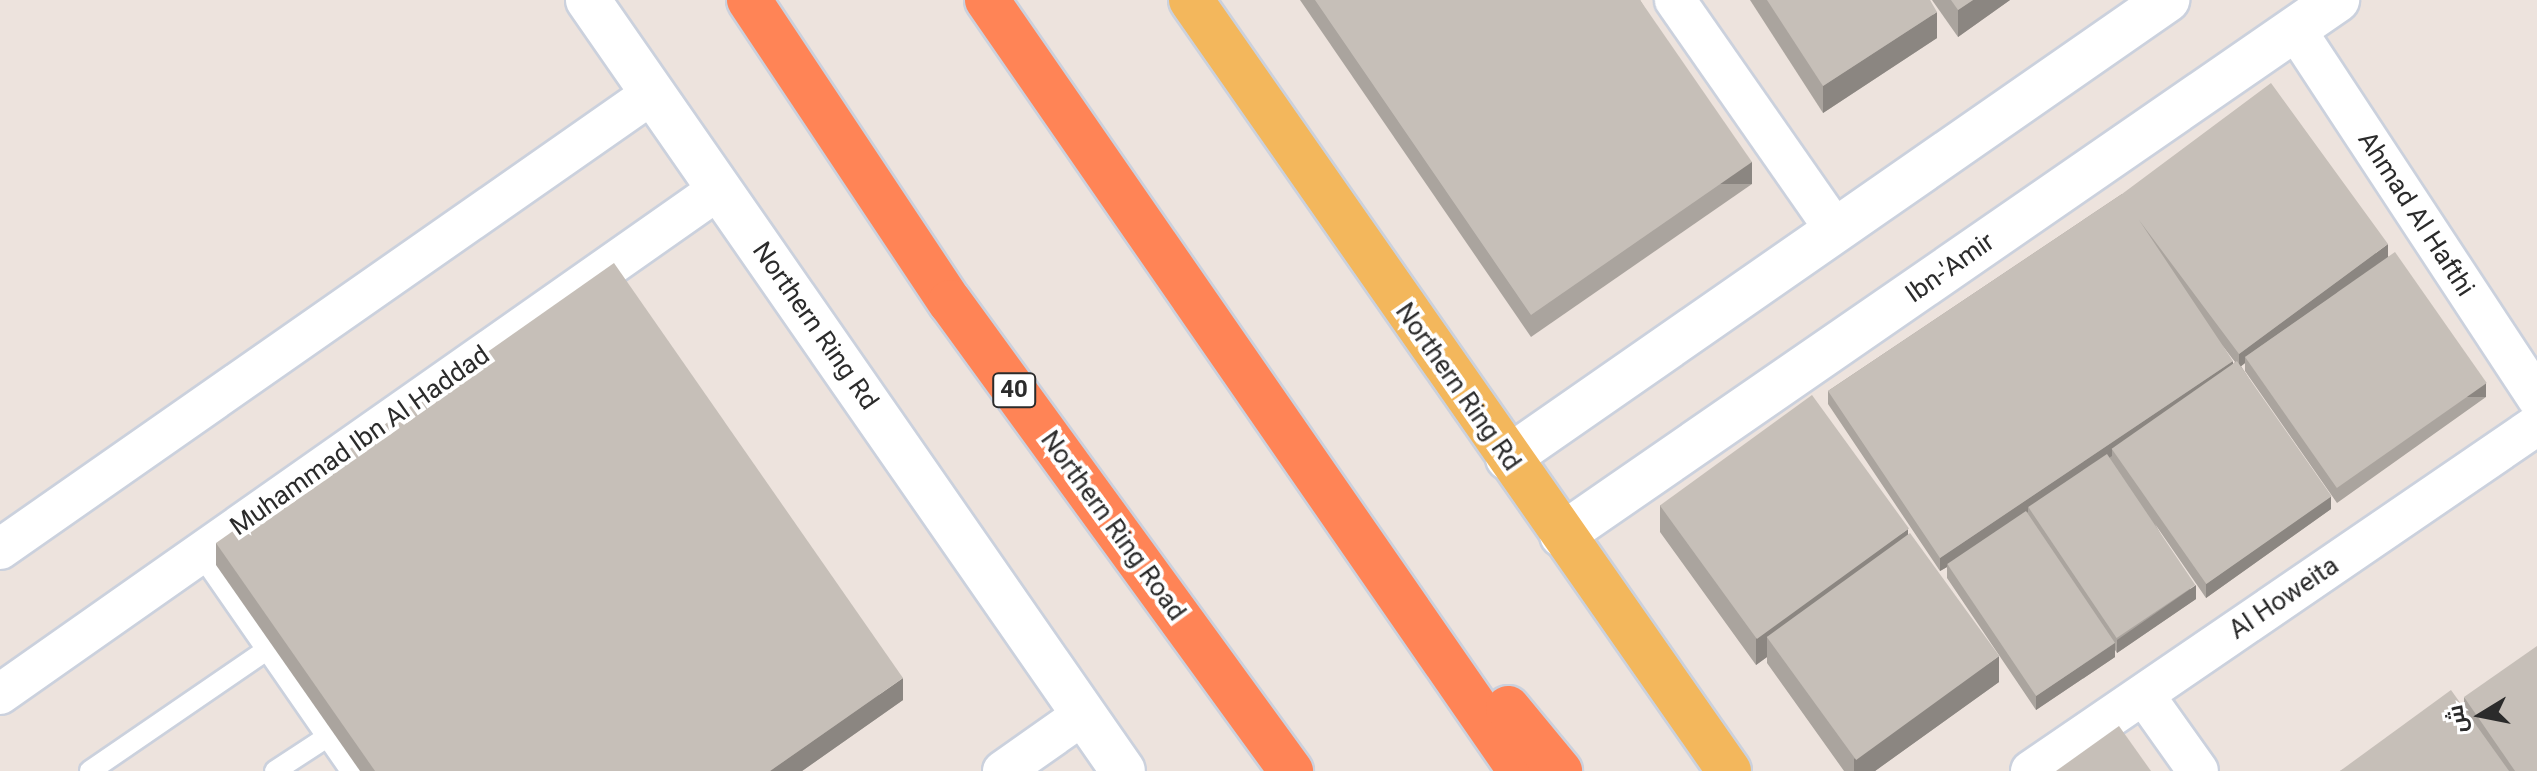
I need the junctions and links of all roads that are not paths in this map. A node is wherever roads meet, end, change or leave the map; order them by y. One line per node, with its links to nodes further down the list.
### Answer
1 (588, 0): 9 (street, Northern Ring Rd)
2 (749, 0): 29 (highway, Northern Ring Road / 40)
3 (987, 0): 14 (highway)
4 (1191, 0): 15 (main road, Northern Ring Rd)
5 (1675, 0): 11 (street)
6 (2167, 0): 11 (street)
7 (2337, 0): 8 (street, Ibn-'Amir)
8 (2295, 29): 12 (street, Ahmad Al Hafthi); 16 (street, Ibn-'Amir)
9 (653, 93): 10 (street, Northern Ring Rd); 17 (street)
10 (719, 189): 18 (street, Muhammad Ibn Al Haddad); 22 (street, Northern Ring Rd)
11 (1836, 231): 15 (street)
12 (2537, 398)
13 (2537, 425): 21 (street, Al Howeita)
14 (1287, 435): 30 (highway); 31 (highway)
15 (1508, 458): 16 (main road, Northern Ring Rd)
16 (1562, 535): 32 (main road, Northern Ring Rd)
17 (0, 549)
18 (200, 553): 19 (lane); 20 (street, Muhammad Ibn Al Haddad)
19 (267, 650): 23 (lane); 24 (lane)
20 (0, 694)
21 (2144, 695): 33 (street, Al Howeita); 34 (street)
22 (1084, 714): 27 (street); 28 (street, Northern Ring Rd)
23 (327, 737): 25 (lane); 26 (lane)
24 (90, 771)
25 (275, 771)
26 (351, 771)
27 (1003, 771)
28 (1123, 771)
29 (1291, 771)
30 (1520, 771)
31 (1560, 771)
32 (1729, 771)
33 (2031, 771)
34 (2198, 771)

